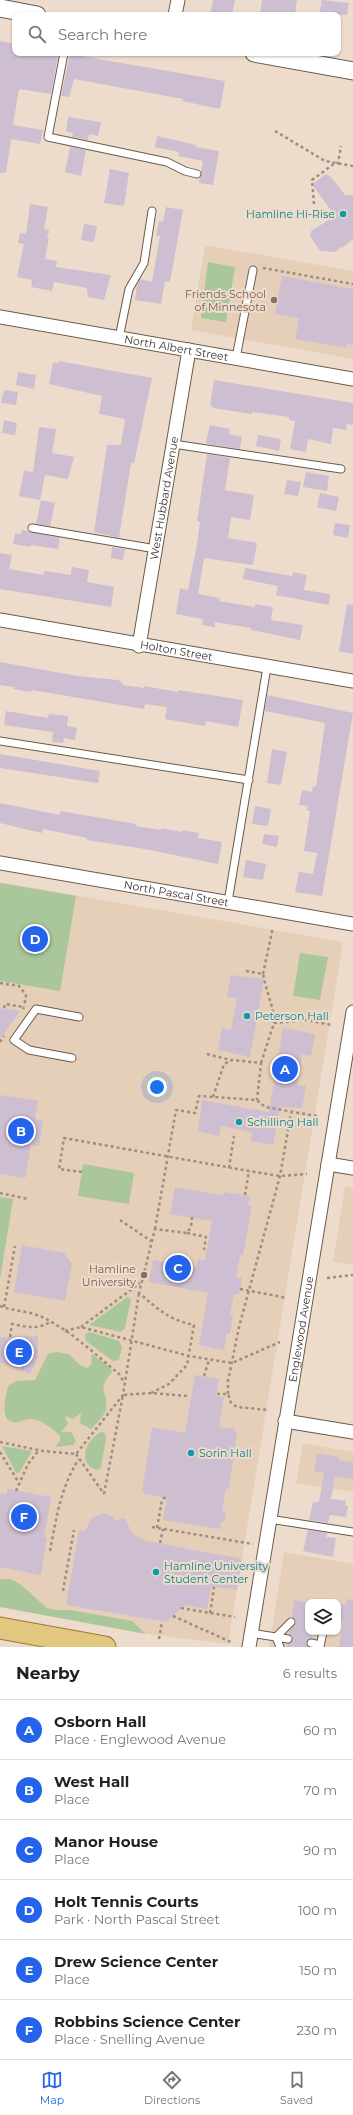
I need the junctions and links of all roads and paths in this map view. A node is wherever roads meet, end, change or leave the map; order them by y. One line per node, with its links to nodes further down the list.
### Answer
1 (178, 0): 4 (street)
2 (0, 8): 3 (street)
3 (21, 12)
4 (176, 12)
5 (63, 56): 12 (lane)
6 (270, 56): 7 (street)
7 (353, 71)
8 (275, 131): 10 (path)
9 (341, 146): 10 (path)
10 (336, 163): 11 (path); 13 (path)
11 (353, 166)
12 (197, 174)
13 (314, 204)
14 (152, 211): 18 (lane)
15 (256, 270): 16 (path); 20 (lane)
16 (353, 284)
17 (0, 317): 18 (street, North Albert Street)
18 (119, 338): 19 (street, North Albert Street)
19 (189, 350): 20 (street, North Albert Street); 22 (street, West Hubbard Avenue)
20 (236, 358): 21 (street, North Albert Street)
21 (353, 379)
22 (173, 444): 23 (lane); 25 (street, West Hubbard Avenue)
23 (340, 469)
24 (32, 528): 25 (lane)
25 (156, 549): 27 (street, West Hubbard Avenue)
26 (0, 620): 27 (street, Holton Street)
27 (140, 646): 28 (street, Holton Street)
28 (267, 667): 29 (street, Holton Street); 31 (lane)
29 (353, 681)
30 (0, 741): 31 (lane)
31 (248, 780): 33 (lane)
32 (0, 863): 33 (street, North Pascal Street)
33 (228, 902): 34 (street, North Pascal Street)
34 (353, 924)
35 (273, 927): 37 (path)
36 (246, 971): 37 (path)
37 (263, 974): 44 (path)
38 (0, 983): 39 (path)
39 (24, 1006): 40 (path); 41 (path)
40 (4, 1008)
41 (20, 1012)
42 (353, 1012): 58 (street, Englewood Avenue)
43 (79, 1016): 49 (lane)
44 (274, 1023): 45 (path); 51 (path)
45 (332, 1024)
46 (8, 1030): 47 (path)
47 (0, 1042)
48 (207, 1054): 50 (path)
49 (72, 1058)
50 (232, 1060): 51 (path); 52 (path)
51 (261, 1063): 53 (path)
52 (213, 1096): 53 (path); 57 (path)
53 (257, 1100): 54 (path)
54 (291, 1113): 55 (path); 64 (path)
55 (317, 1116)
56 (234, 1136): 59 (path)
57 (167, 1157): 59 (path); 62 (path); 70 (path)
58 (328, 1164): 60 (street); 101 (street, Englewood Avenue)
59 (229, 1168): 61 (path)
60 (353, 1168)
61 (250, 1171): 64 (path); 66 (path)
62 (82, 1172)
63 (307, 1174): 64 (path)
64 (280, 1176): 79 (path)
65 (0, 1193): 67 (path)
66 (245, 1195)
67 (28, 1199)
68 (192, 1218): 71 (path)
69 (120, 1220): 72 (path)
70 (155, 1229): 71 (path); 72 (path)
71 (187, 1233): 74 (path)
72 (151, 1241): 77 (path)
73 (15, 1246): 83 (path)
74 (204, 1250)
75 (353, 1275): 76 (path)
76 (327, 1278)
77 (140, 1283): 80 (path); 85 (path)
78 (240, 1289): 79 (path)
79 (247, 1291): 81 (path); 92 (path)
80 (139, 1293): 88 (path); 90 (path)
81 (287, 1298)
82 (0, 1306): 83 (path)
83 (4, 1307): 84 (path)
84 (50, 1322): 86 (path); 87 (path)
85 (81, 1327): 86 (path); 88 (path)
86 (65, 1331): 94 (path)
87 (10, 1336)
88 (132, 1340): 90 (path); 94 (path)
89 (280, 1342): 92 (path)
90 (189, 1356): 91 (path); 95 (path)
91 (209, 1360): 92 (path); 93 (path)
92 (232, 1363): 97 (path)
93 (204, 1376)
94 (125, 1383): 98 (path)
95 (151, 1393): 98 (path); 99 (path)
96 (217, 1394): 97 (path)
97 (228, 1394): 100 (path)
98 (123, 1395): 106 (path); 107 (path)
99 (187, 1396)
100 (269, 1410)
101 (285, 1421): 102 (street); 111 (street, Englewood Avenue)
102 (353, 1432)
103 (0, 1442): 104 (path)
104 (39, 1450): 106 (path); 108 (path)
105 (0, 1452): 108 (path)
106 (76, 1454): 107 (path)
107 (79, 1459): 119 (path)
108 (19, 1483): 109 (path)
109 (16, 1491)
110 (168, 1496): 113 (path)
111 (269, 1518): 116 (lane); 129 (street, Englewood Avenue)
112 (152, 1527): 113 (path)
113 (157, 1528): 114 (path)
114 (163, 1529): 117 (path); 118 (path)
115 (74, 1530): 121 (path)
116 (353, 1532)
117 (160, 1544)
118 (253, 1544)
119 (50, 1551)
120 (211, 1588): 123 (path)
121 (63, 1591)
122 (181, 1608): 123 (path)
123 (210, 1613): 125 (path)
124 (172, 1616): 134 (path)
125 (235, 1617)
126 (162, 1622): 132 (path)
127 (291, 1622): 131 (lane)
128 (0, 1628): 137 (main road)
129 (250, 1633): 131 (lane); 138 (street, Englewood Avenue)
130 (322, 1635): 136 (lane)
131 (276, 1637): 133 (lane); 139 (lane)
132 (159, 1639)
133 (288, 1639)
134 (231, 1642)
135 (311, 1643): 136 (lane)
136 (320, 1646)
137 (105, 1647)
138 (248, 1647)
139 (280, 1647)

